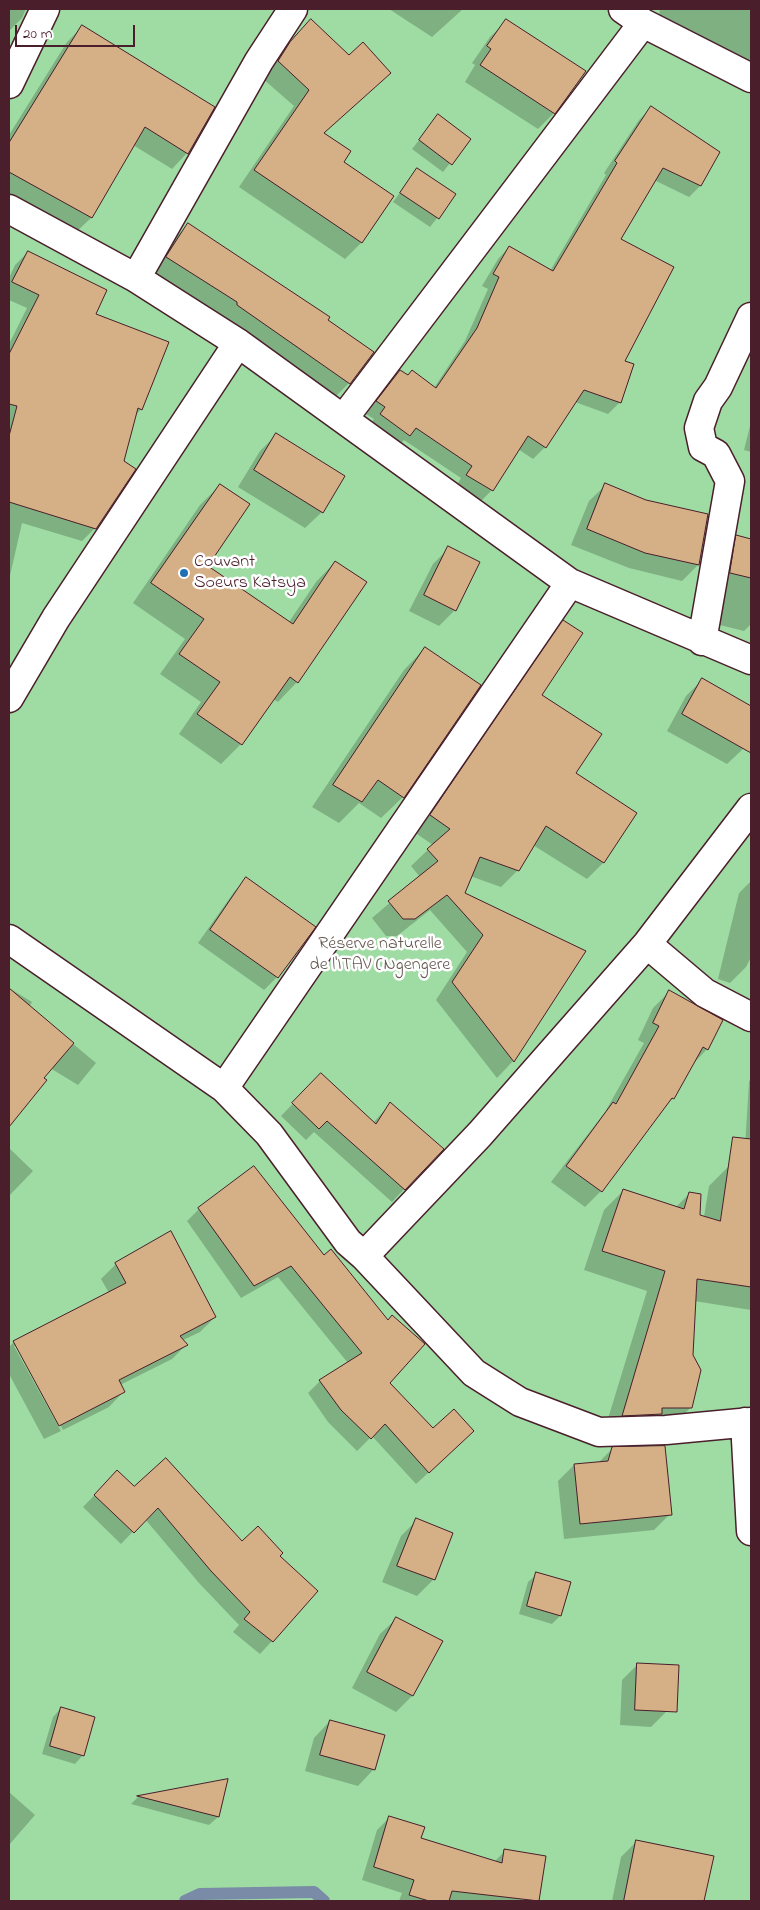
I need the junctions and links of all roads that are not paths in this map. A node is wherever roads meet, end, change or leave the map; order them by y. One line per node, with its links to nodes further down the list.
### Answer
1 (45, 9): 5 (street)
2 (293, 9): 7 (street)
3 (633, 16): 4 (street); 10 (street)
4 (751, 78)
5 (9, 84)
6 (9, 209): 7 (street)
7 (136, 278): 9 (street)
8 (751, 317): 12 (street)
9 (238, 343): 10 (street); 14 (street)
10 (344, 418): 11 (street)
11 (570, 583): 12 (street); 19 (street)
12 (702, 640): 13 (street)
13 (751, 660)
14 (9, 698)
15 (751, 808): 17 (street)
16 (9, 939): 19 (street)
17 (646, 944): 18 (street); 20 (street)
18 (751, 1017)
19 (224, 1088): 20 (street)
20 (364, 1256): 21 (street)
21 (748, 1422): 22 (street)
22 (751, 1531)

